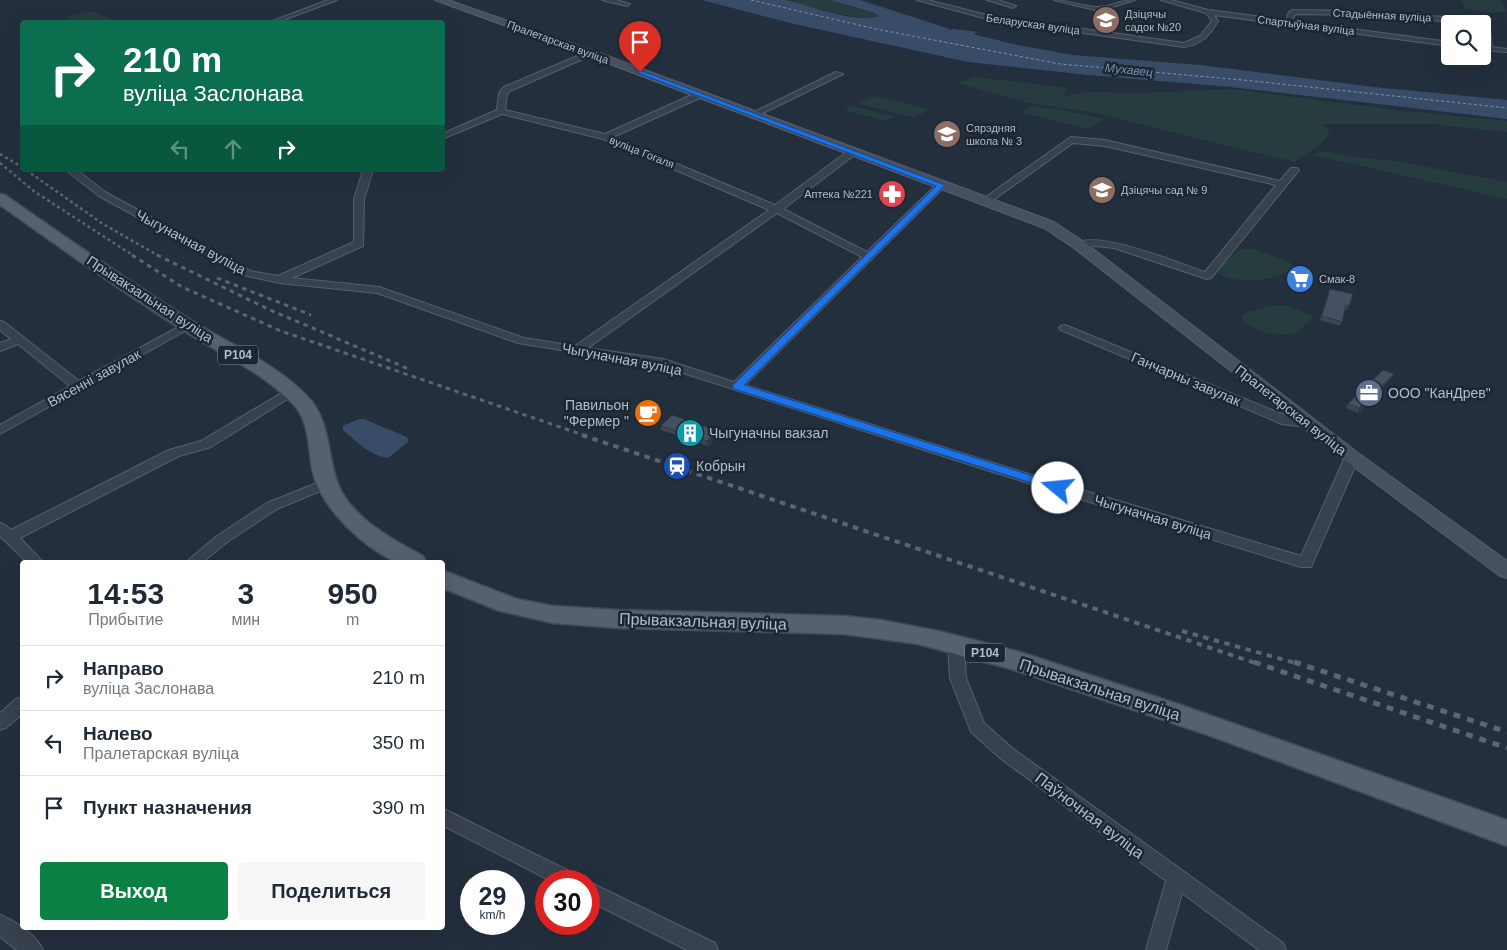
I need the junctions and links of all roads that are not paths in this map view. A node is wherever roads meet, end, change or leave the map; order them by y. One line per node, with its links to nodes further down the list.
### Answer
1 (334, 0): 15 (street)
2 (439, 0): 20 (main road, Пралетарская вуліца)
3 (605, 0): 10 (street)
4 (920, 0): 11 (street, Беларуская вуліца)
5 (947, 0): 11 (street)
6 (990, 0): 12 (street)
7 (1057, 0): 8 (street)
8 (1132, 0)
9 (1166, 0): 13 (street, Спартыўная вуліца)
10 (627, 4)
11 (934, 4): 13 (street, Беларуская вуліца)
12 (1013, 6)
13 (1208, 12): 16 (street, Спартыўная вуліца)
14 (1441, 19): 16 (street, Стадыённая вуліца)
15 (279, 20)
16 (1288, 23): 17 (street, Спартыўная вуліца)
17 (1441, 43)
18 (1491, 49): 19 (street)
19 (1504, 50)
20 (589, 53): 22 (main road, Пралетарская вуліца); 23 (street)
21 (839, 74): 24 (street)
22 (701, 94): 24 (main road, Пралетарская вуліца); 26 (street)
23 (501, 111): 25 (street); 26 (street, вуліца Гогаля)
24 (754, 114): 27 (main road, Пралетарская вуліца)
25 (445, 136)
26 (606, 137): 35 (street, вуліца Гогаля)
27 (854, 151): 32 (main road, Пралетарская вуліца); 35 (street)
28 (1294, 170): 31 (street)
29 (74, 172): 38 (street, Чыгуначная вуліца)
30 (367, 172): 38 (street)
31 (1283, 184): 34 (street); 36 (street)
32 (941, 185): 34 (main road, Пралетарская вуліца); 37 (street)
33 (0, 198): 40 (main road, Прывакзальная вуліца / Р104)
34 (986, 201): 36 (main road, Пралетарская вуліца)
35 (776, 209): 37 (street, вуліца Гогаля); 44 (street)
36 (1079, 245): 48 (main road, Пралетарская вуліца)
37 (868, 256): 46 (street)
38 (280, 280): 44 (street, Чыгуначная вуліца)
39 (0, 324): 42 (street)
40 (188, 326): 45 (street, Вясенні завулак); 47 (main road, Прывакзальная вуліца / Р104)
41 (1064, 328): 48 (street, Ганчарны завулак)
42 (18, 340): 43 (street); 45 (street)
43 (0, 347)
44 (577, 350): 46 (street, Чыгуначная вуліца)
45 (78, 386): 49 (street, Вясенні завулак)
46 (737, 386): 50 (street, Чыгуначная вуліца)
47 (290, 392): 51 (main road, Прывакзальная вуліца / Р104); 52 (street)
48 (1308, 423): 50 (main road, Пралетарская вуліца)
49 (0, 430)
50 (1352, 457): 56 (main road, Пралетарская вуліца)
51 (327, 483): 54 (street); 55 (main road, Прывакзальная вуліца / Р104)
52 (5, 533): 53 (street)
53 (34, 560)
54 (196, 560)
55 (411, 560)
56 (1507, 571)
57 (445, 579): 58 (main road, Прывакзальная вуліца / Р104)
58 (956, 645): 62 (main road, Прывакзальная вуліца / Р104); 64 (street, Паўночная вуліца)
59 (20, 706): 60 (street)
60 (0, 723)
61 (445, 818): 63 (street)
62 (1507, 833)
63 (548, 870)
64 (1176, 879): 69 (street); 70 (street, Паўночная вуліца)
65 (600, 896): 68 (street)
66 (0, 924): 67 (street)
67 (33, 950)
68 (708, 950)
69 (1156, 950)
70 (1276, 950)

